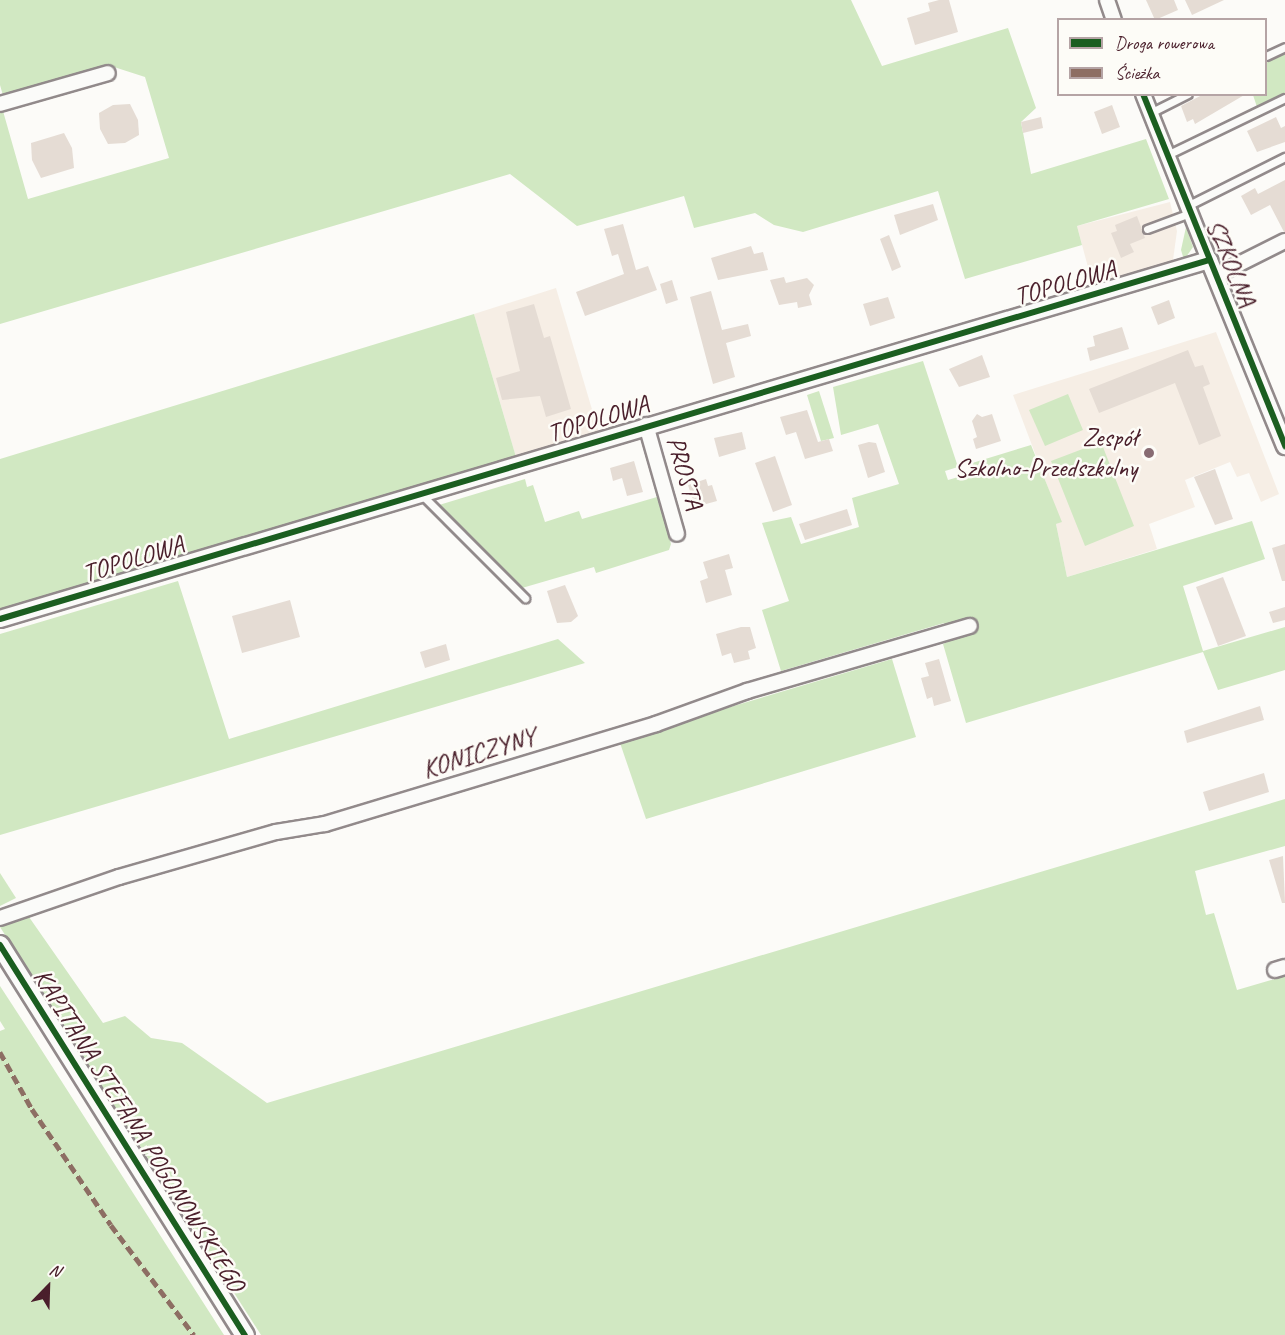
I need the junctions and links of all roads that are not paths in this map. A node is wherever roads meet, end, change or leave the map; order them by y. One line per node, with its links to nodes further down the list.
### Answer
1 (1107, 0): 2 (street)
2 (1113, 18)
3 (1285, 47): 4 (lane)
4 (1267, 56)
5 (108, 73): 9 (street)
6 (1144, 96): 10 (street, SZKOLNA)
7 (1184, 96): 10 (lane)
8 (1285, 98): 11 (lane)
9 (0, 104)
10 (1150, 113): 11 (street, SZKOLNA)
11 (1167, 155): 13 (street, SZKOLNA)
12 (1285, 157): 13 (lane)
13 (1189, 209): 14 (lane); 16 (street, SZKOLNA)
14 (1147, 229)
15 (1285, 240): 16 (street, TOPOLOWA)
16 (1212, 268): 17 (street, TOPOLOWA); 18 (street, SZKOLNA)
17 (646, 425): 19 (street, TOPOLOWA); 20 (street, PROSTA)
18 (1285, 446)
19 (420, 493): 21 (lane); 22 (street, TOPOLOWA)
20 (677, 534)
21 (525, 598)
22 (0, 619)
23 (970, 626): 24 (street, KONICZYNY)
24 (0, 918)
25 (0, 945): 26 (main road, KAPITANA STEFANA POGONOWSKIEGO)
26 (245, 1335)

